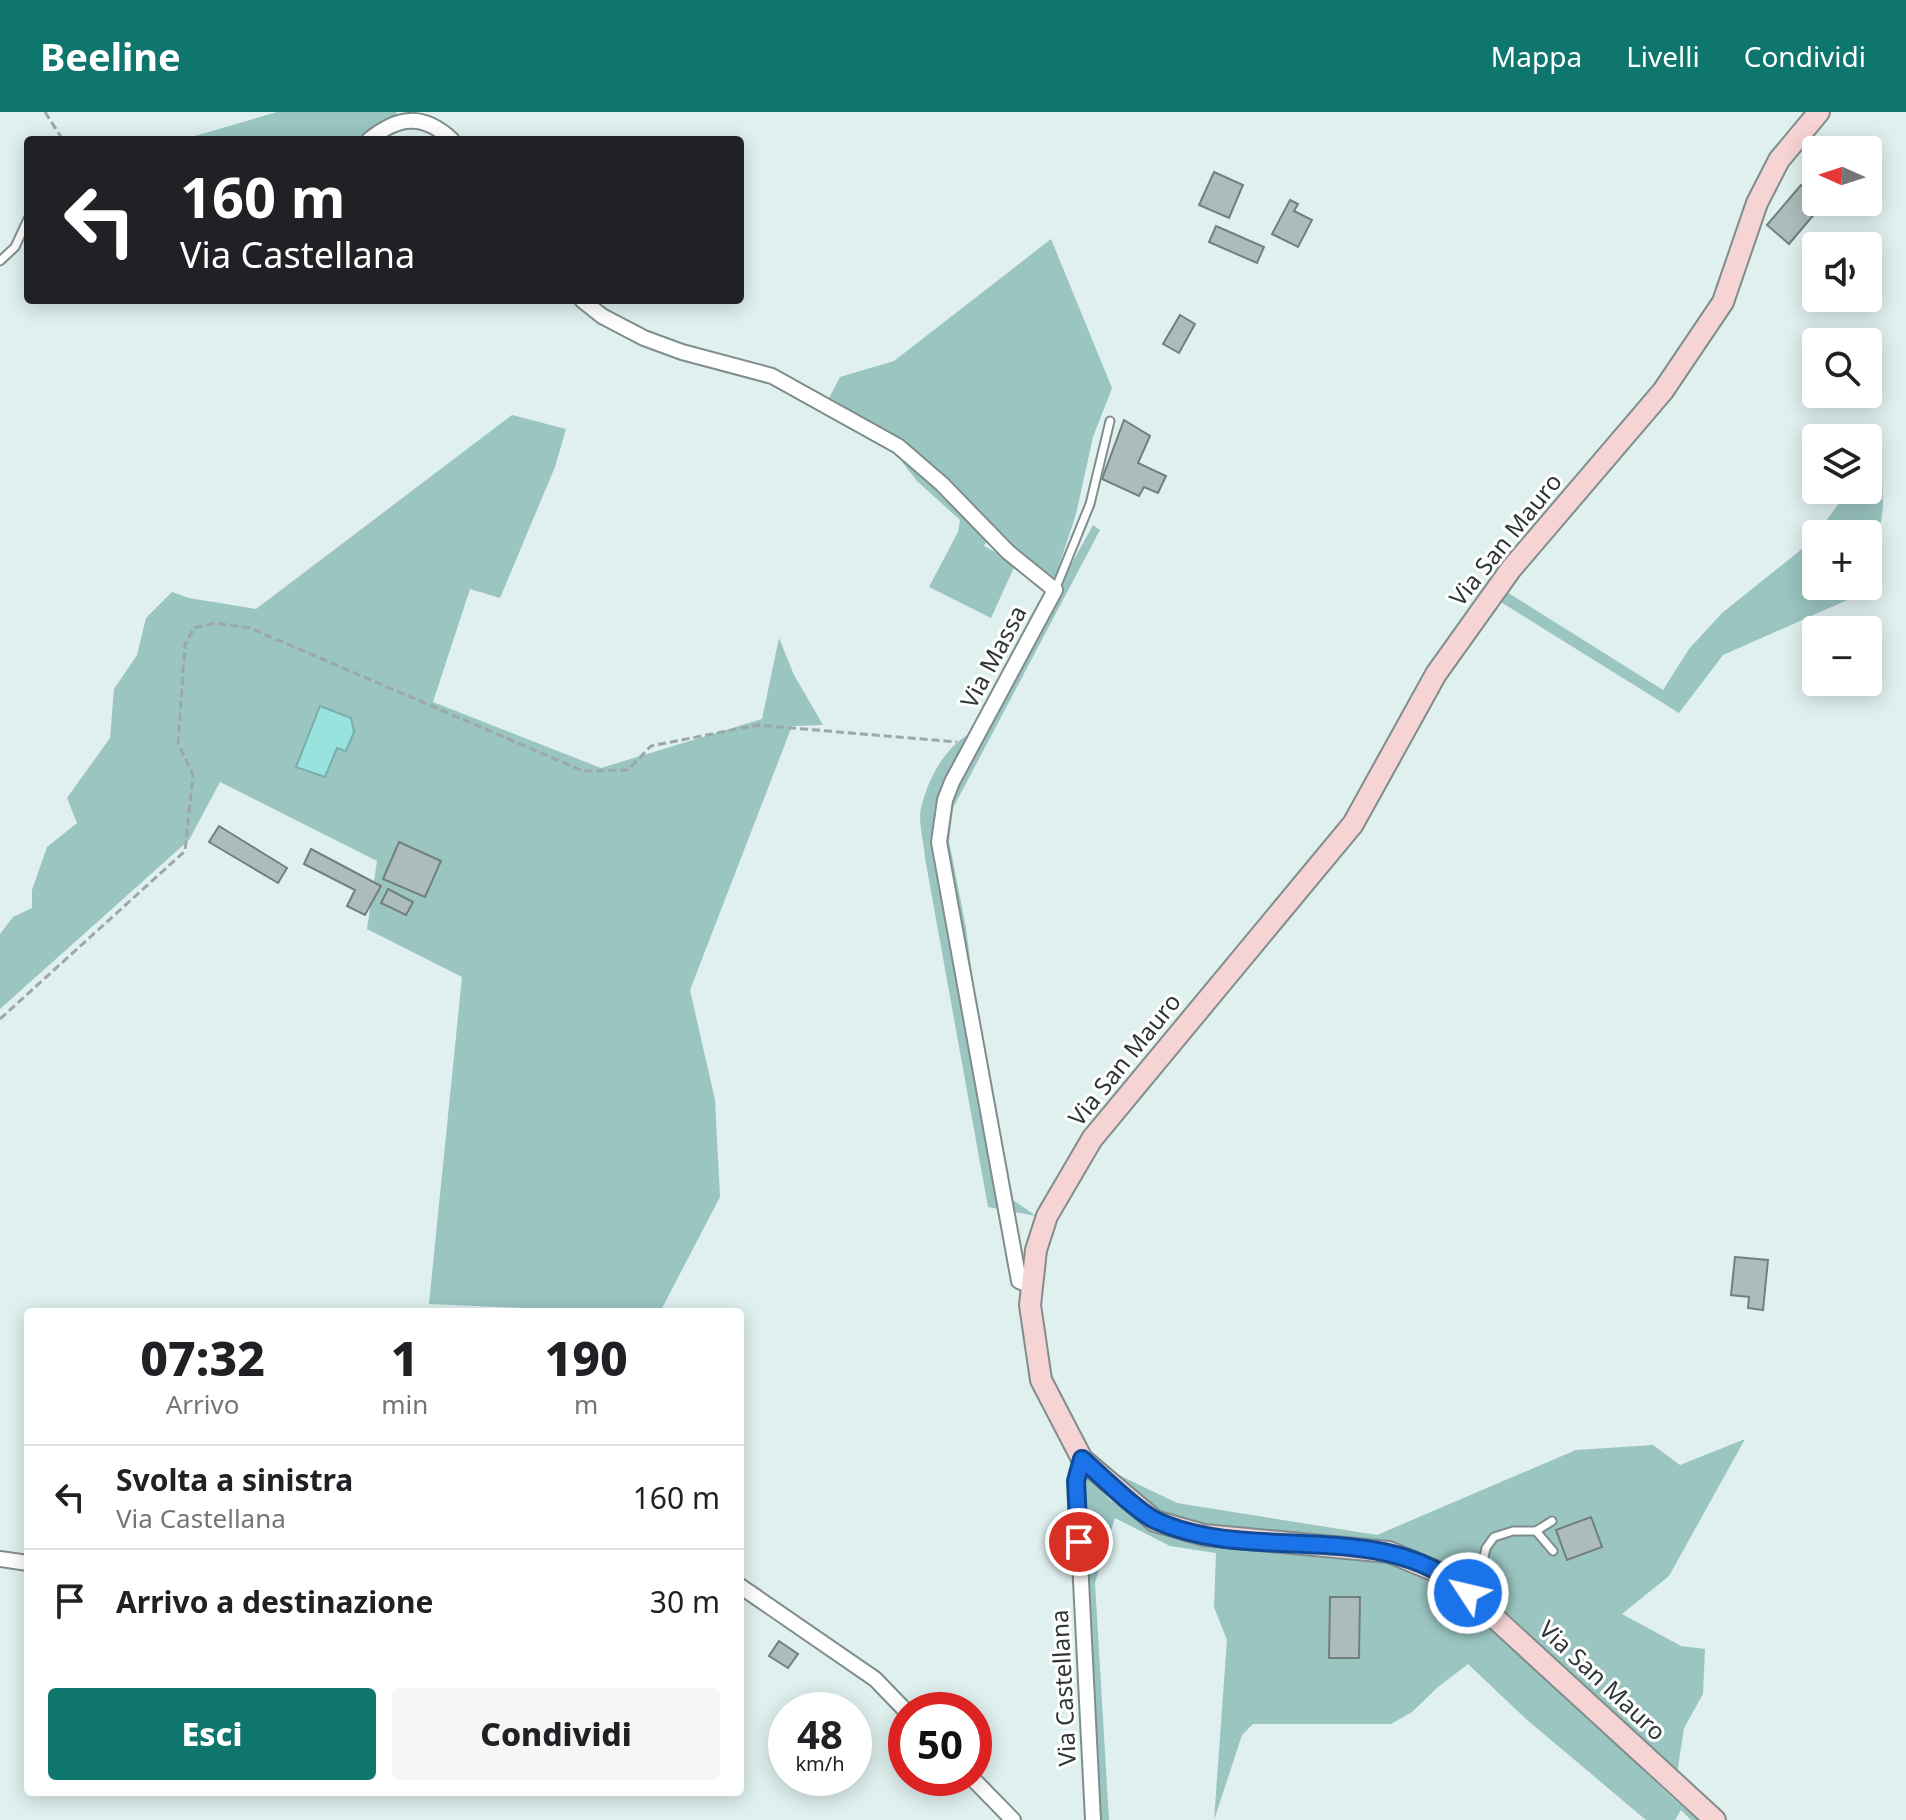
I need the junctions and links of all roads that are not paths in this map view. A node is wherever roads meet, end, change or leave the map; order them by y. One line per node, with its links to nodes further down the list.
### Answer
1 (1819, 112): 9 (main road, Via San Mauro)
2 (374, 136): 3 (street)
3 (446, 136)
4 (24, 228): 5 (lane)
5 (0, 261)
6 (587, 304): 8 (street, Via Massa)
7 (1110, 421): 8 (lane)
8 (1055, 590): 9 (street, Via Massa)
9 (1031, 1286): 10 (main road, Via San Mauro)
10 (1082, 1459): 17 (main road, Via San Mauro); 21 (street, Via Castellana)
11 (1552, 1521): 12 (lane)
12 (1536, 1531): 13 (lane); 17 (lane)
13 (1553, 1551)
14 (0, 1559): 15 (street)
15 (24, 1562)
16 (744, 1589): 18 (street)
17 (1468, 1593): 22 (main road, Via San Mauro)
18 (888, 1692)
19 (990, 1796): 20 (street)
20 (1013, 1820)
21 (1093, 1820)
22 (1715, 1820)

